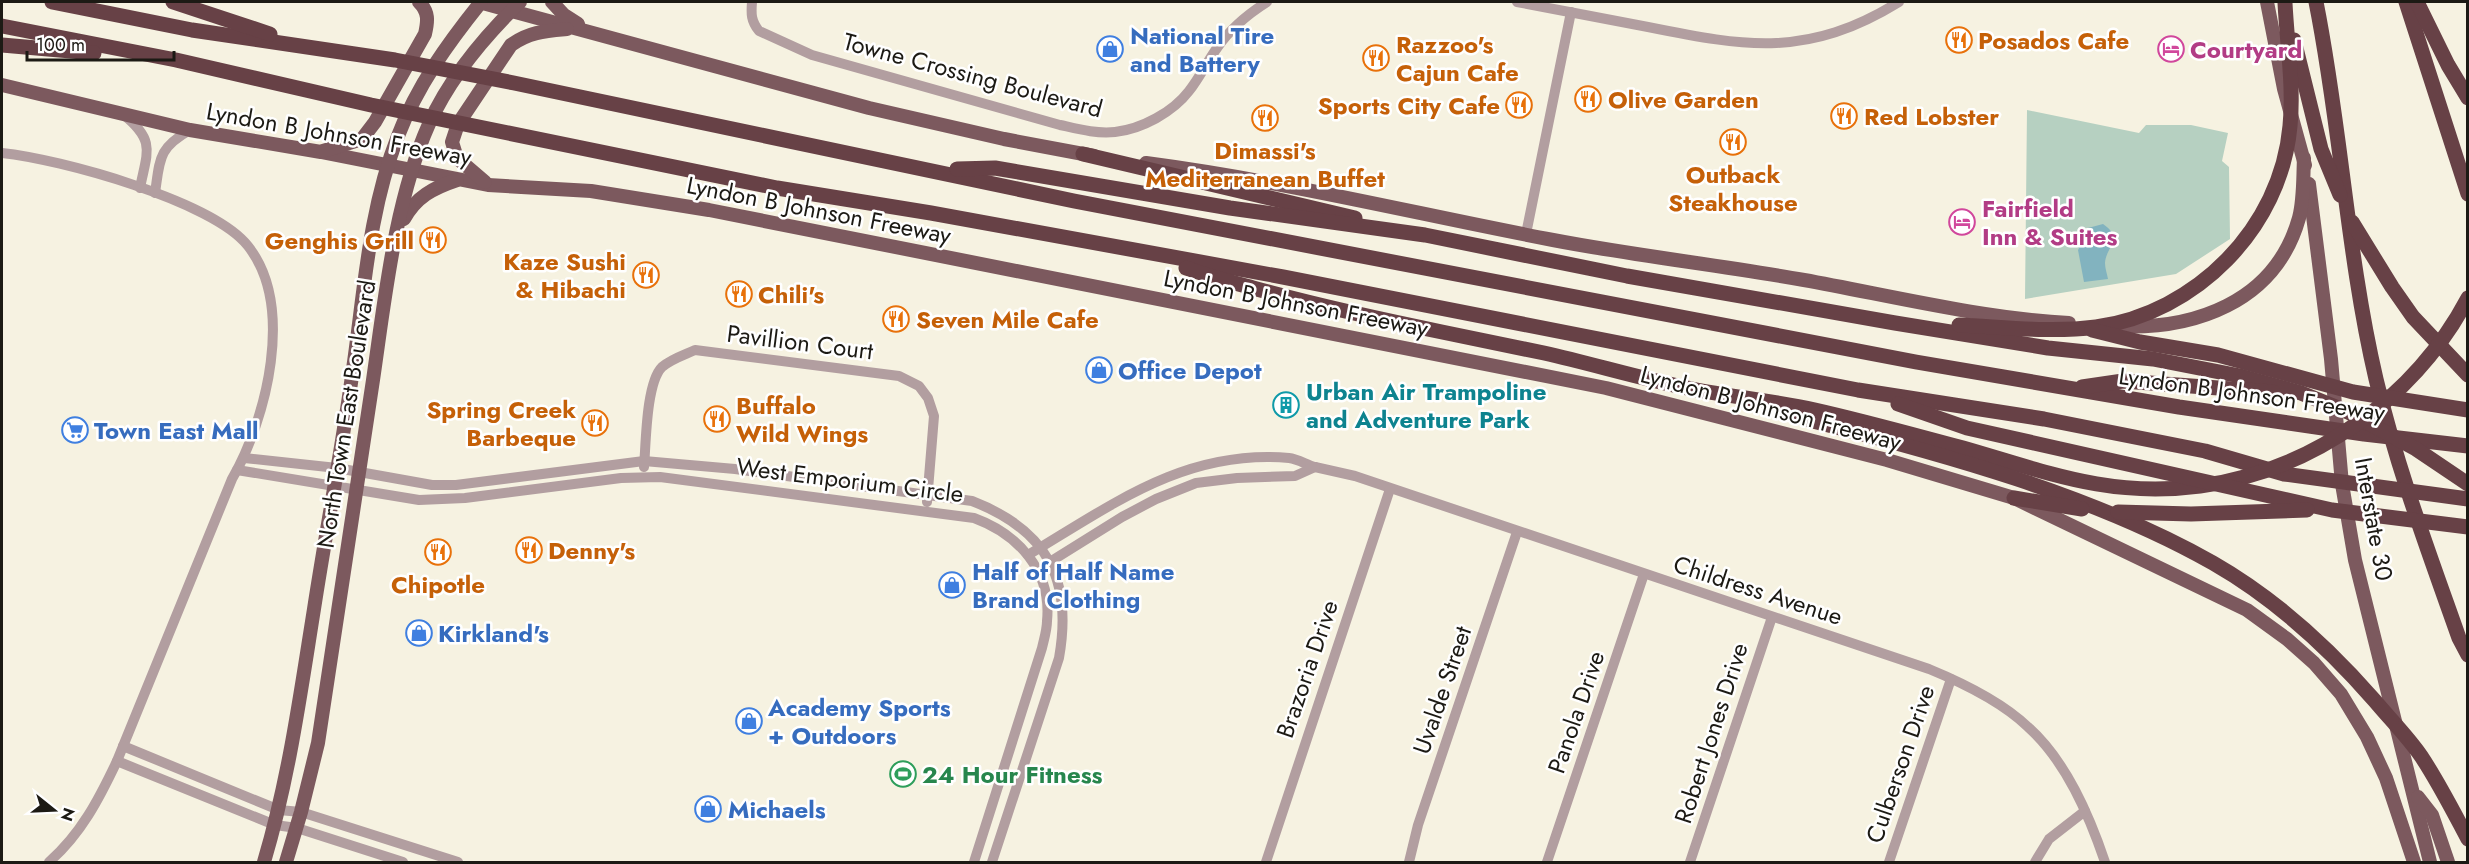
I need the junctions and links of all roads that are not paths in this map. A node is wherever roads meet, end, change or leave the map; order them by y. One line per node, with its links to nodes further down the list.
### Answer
1 (52, 2): 22 (highway, Lyndon B Johnson Freeway)
2 (173, 2): 22 (highway)
3 (419, 2): 28 (main road)
4 (480, 2): 16 (main road, Lyndon B Johnson Freeway); 32 (main road, North Town East Boulevard)
5 (552, 2): 20 (main road)
6 (752, 2): 7 (street, Towne Crossing Boulevard)
7 (1267, 2)
8 (1517, 2): 15 (street)
9 (1899, 2): 17 (street)
10 (2267, 2): 31 (main road, Interstate 30)
11 (2285, 2): 45 (highway); 47 (highway)
12 (2316, 2): 84 (highway)
13 (2406, 2): 39 (highway)
14 (2417, 2): 25 (highway)
15 (1549, 5): 17 (street)
16 (515, 6): 19 (main road, Lyndon B Johnson Freeway); 33 (main road, North Town East Boulevard)
17 (1571, 12): 42 (street)
18 (2, 26): 23 (highway, Lyndon B Johnson Freeway)
19 (578, 29): 20 (main road, Lyndon B Johnson Freeway); 36 (main road)
20 (593, 33): 30 (main road, Lyndon B Johnson Freeway)
21 (2, 45): 23 (highway)
22 (310, 47): 34 (highway, Lyndon B Johnson Freeway)
23 (138, 53): 43 (highway, Lyndon B Johnson Freeway)
24 (2, 85): 26 (main road, Lyndon B Johnson Freeway)
25 (2468, 98)
26 (124, 115): 27 (main road, Lyndon B Johnson Freeway); 37 (street)
27 (190, 130): 28 (main road, Lyndon B Johnson Freeway); 38 (street)
28 (321, 152): 32 (main road, Lyndon B Johnson Freeway)
29 (2, 153): 37 (street)
30 (1083, 154): 41 (highway); 42 (main road, Lyndon B Johnson Freeway)
31 (2304, 158): 46 (main road, Lyndon B Johnson Freeway); 90 (main road, Interstate 30)
32 (387, 165): 33 (main road, Lyndon B Johnson Freeway); 57 (main road, North Town East Boulevard)
33 (411, 170): 35 (main road, Lyndon B Johnson Freeway); 40 (main road, North Town East Boulevard)
34 (925, 170): 41 (highway); 48 (highway, Lyndon B Johnson Freeway)
35 (459, 179): 36 (main road, Lyndon B Johnson Freeway); 40 (main road)
36 (488, 185): 71 (main road, Lyndon B Johnson Freeway)
37 (140, 188): 38 (street)
38 (156, 193): 54 (street)
39 (2468, 194)
40 (398, 228): 59 (main road, North Town East Boulevard)
41 (1398, 231): 45 (highway)
42 (1526, 234): 46 (main road, Lyndon B Johnson Freeway)
43 (1149, 254): 49 (highway, Lyndon B Johnson Freeway); 51 (highway)
44 (2468, 298): 51 (highway)
45 (1895, 323): 64 (highway)
46 (2061, 323): 50 (highway)
47 (2468, 375)
48 (2065, 389): 50 (highway); 53 (highway, Lyndon B Johnson Freeway)
49 (1858, 390): 72 (highway, Lyndon B Johnson Freeway); 74 (highway)
50 (2353, 392): 52 (highway)
51 (1771, 404): 96 (highway)
52 (2468, 410)
53 (2468, 446)
54 (244, 458): 57 (street); 58 (street)
55 (644, 461): 60 (street, West Emporium Circle); 61 (street, West Emporium Circle); 62 (street, Pavillion Court); 70 (street, Pavillion Court)
56 (1315, 467): 63 (street, Childress Avenue); 66 (street, Childress Avenue); 73 (street)
57 (337, 468): 59 (street, West Emporium Circle); 65 (main road, North Town East Boulevard)
58 (237, 471): 65 (street, West Emporium Circle); 86 (street)
59 (359, 472): 60 (street, West Emporium Circle); 67 (main road, North Town East Boulevard)
60 (521, 476): 68 (street)
61 (786, 476): 69 (street); 70 (street, West Emporium Circle)
62 (642, 478): 68 (street, West Emporium Circle); 69 (street, West Emporium Circle)
63 (1148, 484): 73 (street); 78 (street, Childress Avenue)
64 (2468, 484)
65 (334, 487): 67 (street, West Emporium Circle); 91 (main road, North Town East Boulevard)
66 (1390, 489): 77 (street, Childress Avenue); 104 (street, Brazoria Drive)
67 (356, 490): 68 (street, West Emporium Circle); 92 (main road, North Town East Boulevard)
68 (523, 491)
69 (784, 493): 75 (street, West Emporium Circle)
70 (927, 495): 75 (street, Pavillion Court); 78 (street, West Emporium Circle)
71 (2014, 498): 74 (highway); 111 (main road, Lyndon B Johnson Freeway)
72 (2468, 499)
73 (1153, 501): 80 (street)
74 (2332, 510): 76 (highway)
75 (926, 511): 79 (street, West Emporium Circle)
76 (2468, 527)
77 (1517, 532): 82 (street, Childress Avenue); 105 (street, Uvalde Street)
78 (1041, 548): 79 (street, Childress Avenue); 80 (street, West Emporium Circle)
79 (1028, 555): 81 (street, West Emporium Circle)
80 (1050, 562): 81 (street); 88 (street, West Emporium Circle)
81 (1038, 570): 87 (street, West Emporium Circle)
82 (1644, 574): 83 (street, Childress Avenue); 106 (street, Panola Drive)
83 (1772, 617): 85 (street, Childress Avenue); 107 (street, Robert Jones Drive)
84 (2468, 655)
85 (1952, 678): 93 (street, Childress Avenue); 108 (street, Culberson Drive)
86 (123, 746): 89 (street); 91 (street)
87 (1010, 749): 88 (street); 102 (street, West Emporium Circle)
88 (1027, 755): 103 (street, West Emporium Circle)
89 (117, 761): 94 (street); 97 (street)
90 (2413, 790): 112 (main road, Interstate 30); 113 (main road)
91 (279, 810): 92 (street); 94 (main road, North Town East Boulevard)
92 (302, 812): 95 (main road, North Town East Boulevard); 101 (street)
93 (2085, 812): 109 (street); 110 (street, Childress Avenue)
94 (275, 825): 95 (street); 98 (main road, North Town East Boulevard)
95 (297, 828): 99 (main road, North Town East Boulevard); 100 (street)
96 (2468, 840)
97 (49, 862)
98 (264, 862)
99 (286, 862)
100 (403, 862)
101 (458, 862)
102 (974, 862)
103 (992, 862)
104 (1266, 862)
105 (1408, 862)
106 (1547, 862)
107 (1690, 862)
108 (1889, 862)
109 (2035, 862)
110 (2105, 862)
111 (2414, 862)
112 (2430, 862)
113 (2448, 862)

